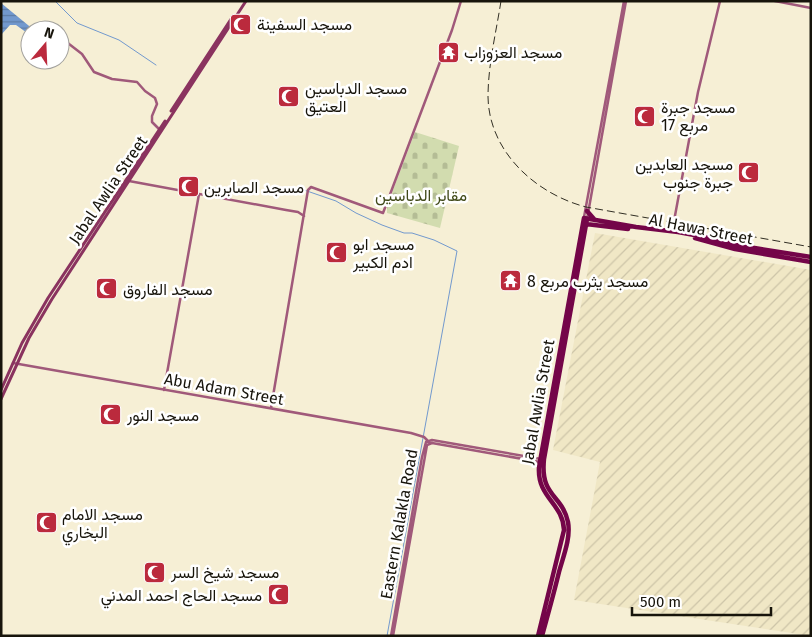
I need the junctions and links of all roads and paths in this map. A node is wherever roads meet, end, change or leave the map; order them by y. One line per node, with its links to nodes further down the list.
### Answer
1 (245, 1): 8 (main road, Jabal Awlia Street); 9 (main road, Jabal Awlia Street)
2 (461, 1): 11 (street)
3 (625, 1): 12 (street); 16 (street)
4 (720, 1): 17 (street)
5 (775, 1): 6 (street)
6 (811, 8)
7 (70, 45): 8 (street)
8 (160, 130): 9 (main road, Jabal Awlia Street)
9 (128, 180): 10 (street); 24 (main road, Jabal Awlia Street)
10 (199, 194): 13 (street); 26 (street)
11 (304, 210): 13 (street); 14 (street)
12 (587, 211): 15 (highway); 16 (street)
13 (298, 212): 14 (street)
14 (304, 216): 28 (street)
15 (596, 220): 16 (highway, Al Hawa Street); 19 (highway, Al Hawa Street)
16 (585, 221): 18 (highway, Al Hawa Street); 20 (highway, Jabal Awlia Street); 30 (highway, Jabal Awlia Street)
17 (673, 223): 19 (street); 21 (street)
18 (605, 226): 20 (highway); 23 (highway, Al Hawa Street)
19 (667, 230): 21 (highway, Al Hawa Street)
20 (585, 231): 30 (highway, Jabal Awlia Street)
21 (678, 232): 22 (highway, Al Hawa Street)
22 (811, 257)
23 (811, 262)
24 (15, 364): 25 (main road, Jabal Awlia Street); 26 (street, Abu Adam Street); 27 (main road, Jabal Awlia Street)
25 (1, 390)
26 (164, 390): 28 (street, Abu Adam Street)
27 (1, 399)
28 (271, 408): 29 (street, Abu Adam Street)
29 (430, 442): 30 (street, Eastern Kalakla Road); 31 (street, Eastern Kalakla Road)
30 (542, 460): 32 (highway, Jabal Awlia Street); 33 (highway, Jabal Awlia Street)
31 (392, 636)
32 (538, 636)
33 (542, 636)

